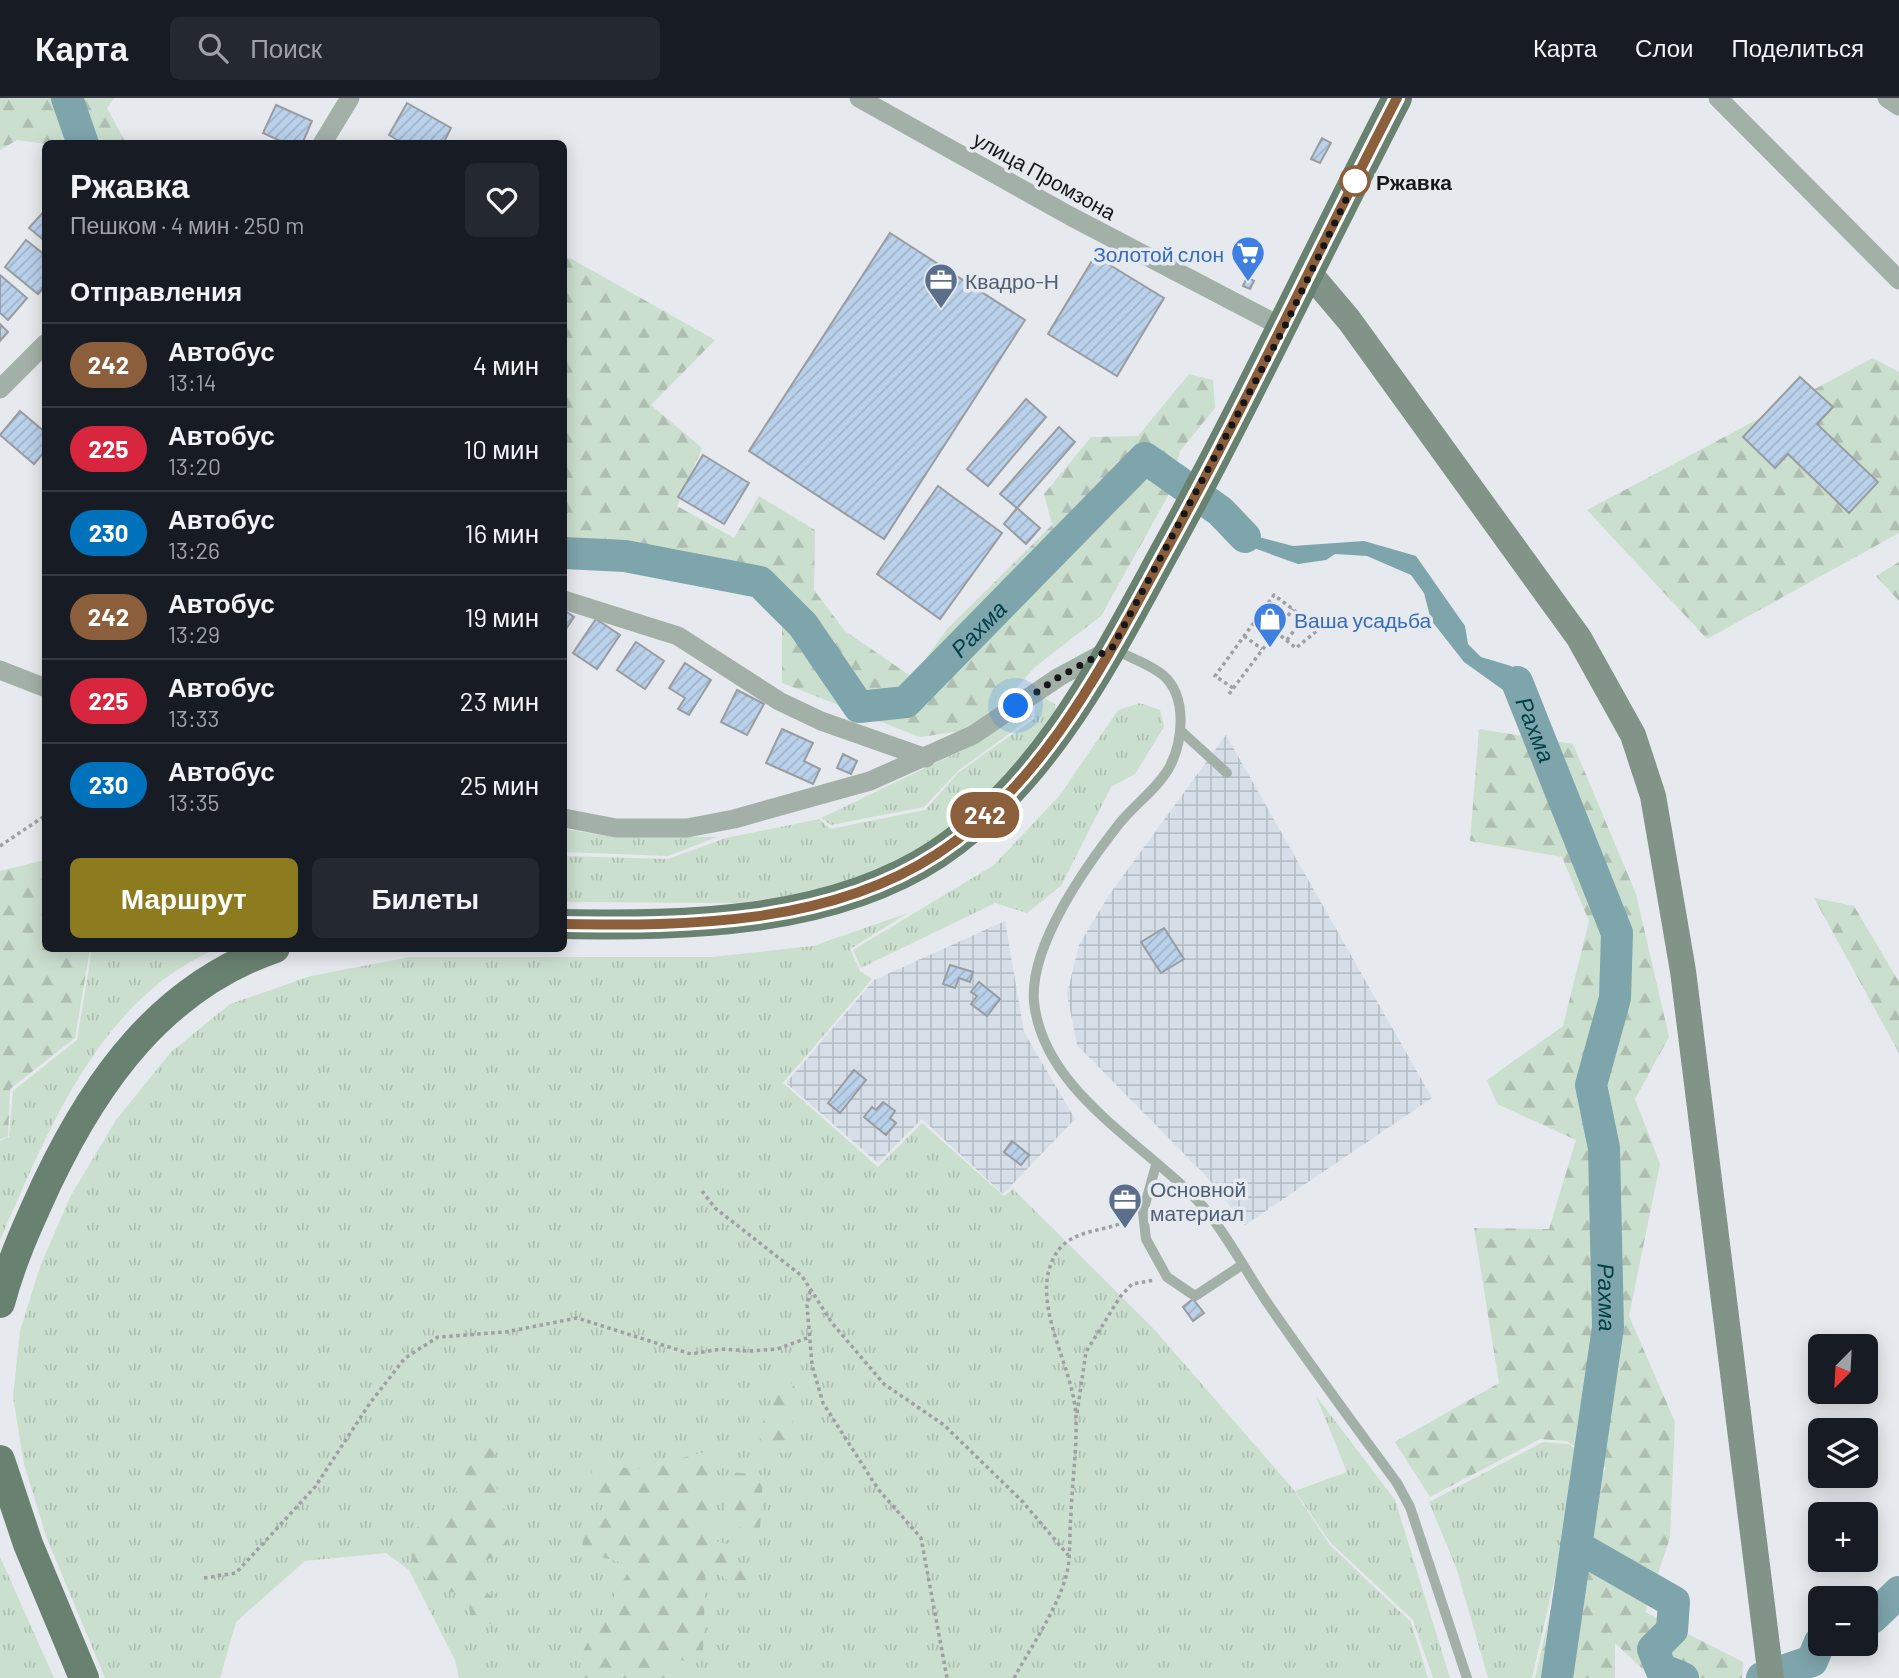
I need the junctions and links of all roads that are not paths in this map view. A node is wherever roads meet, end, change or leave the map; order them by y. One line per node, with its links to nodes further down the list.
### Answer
1 (350, 98): 7 (street)
2 (859, 98): 10 (street, улица Промзона)
3 (1397, 98): 8 (main road)
4 (1718, 98): 9 (street)
5 (1887, 98): 6 (street)
6 (1899, 106)
7 (324, 140)
8 (1310, 274): 10 (main road); 29 (street)
9 (1899, 280)
10 (1284, 328): 14 (main road)
11 (42, 347): 12 (street)
12 (0, 389)
13 (567, 601): 18 (street)
14 (1112, 648): 17 (lane); 18 (street); 21 (main road)
15 (0, 670): 16 (street)
16 (42, 686)
17 (1182, 732): 19 (lane); 23 (lane)
18 (926, 758): 20 (street)
19 (1227, 773)
20 (567, 819)
21 (567, 923)
22 (264, 952): 25 (main road)
23 (1156, 1165): 24 (lane); 24 (lane)
24 (1242, 1265): 28 (lane)
25 (0, 1303)
26 (0, 1460): 27 (main road)
27 (84, 1678)
28 (1467, 1678)
29 (1771, 1678)

